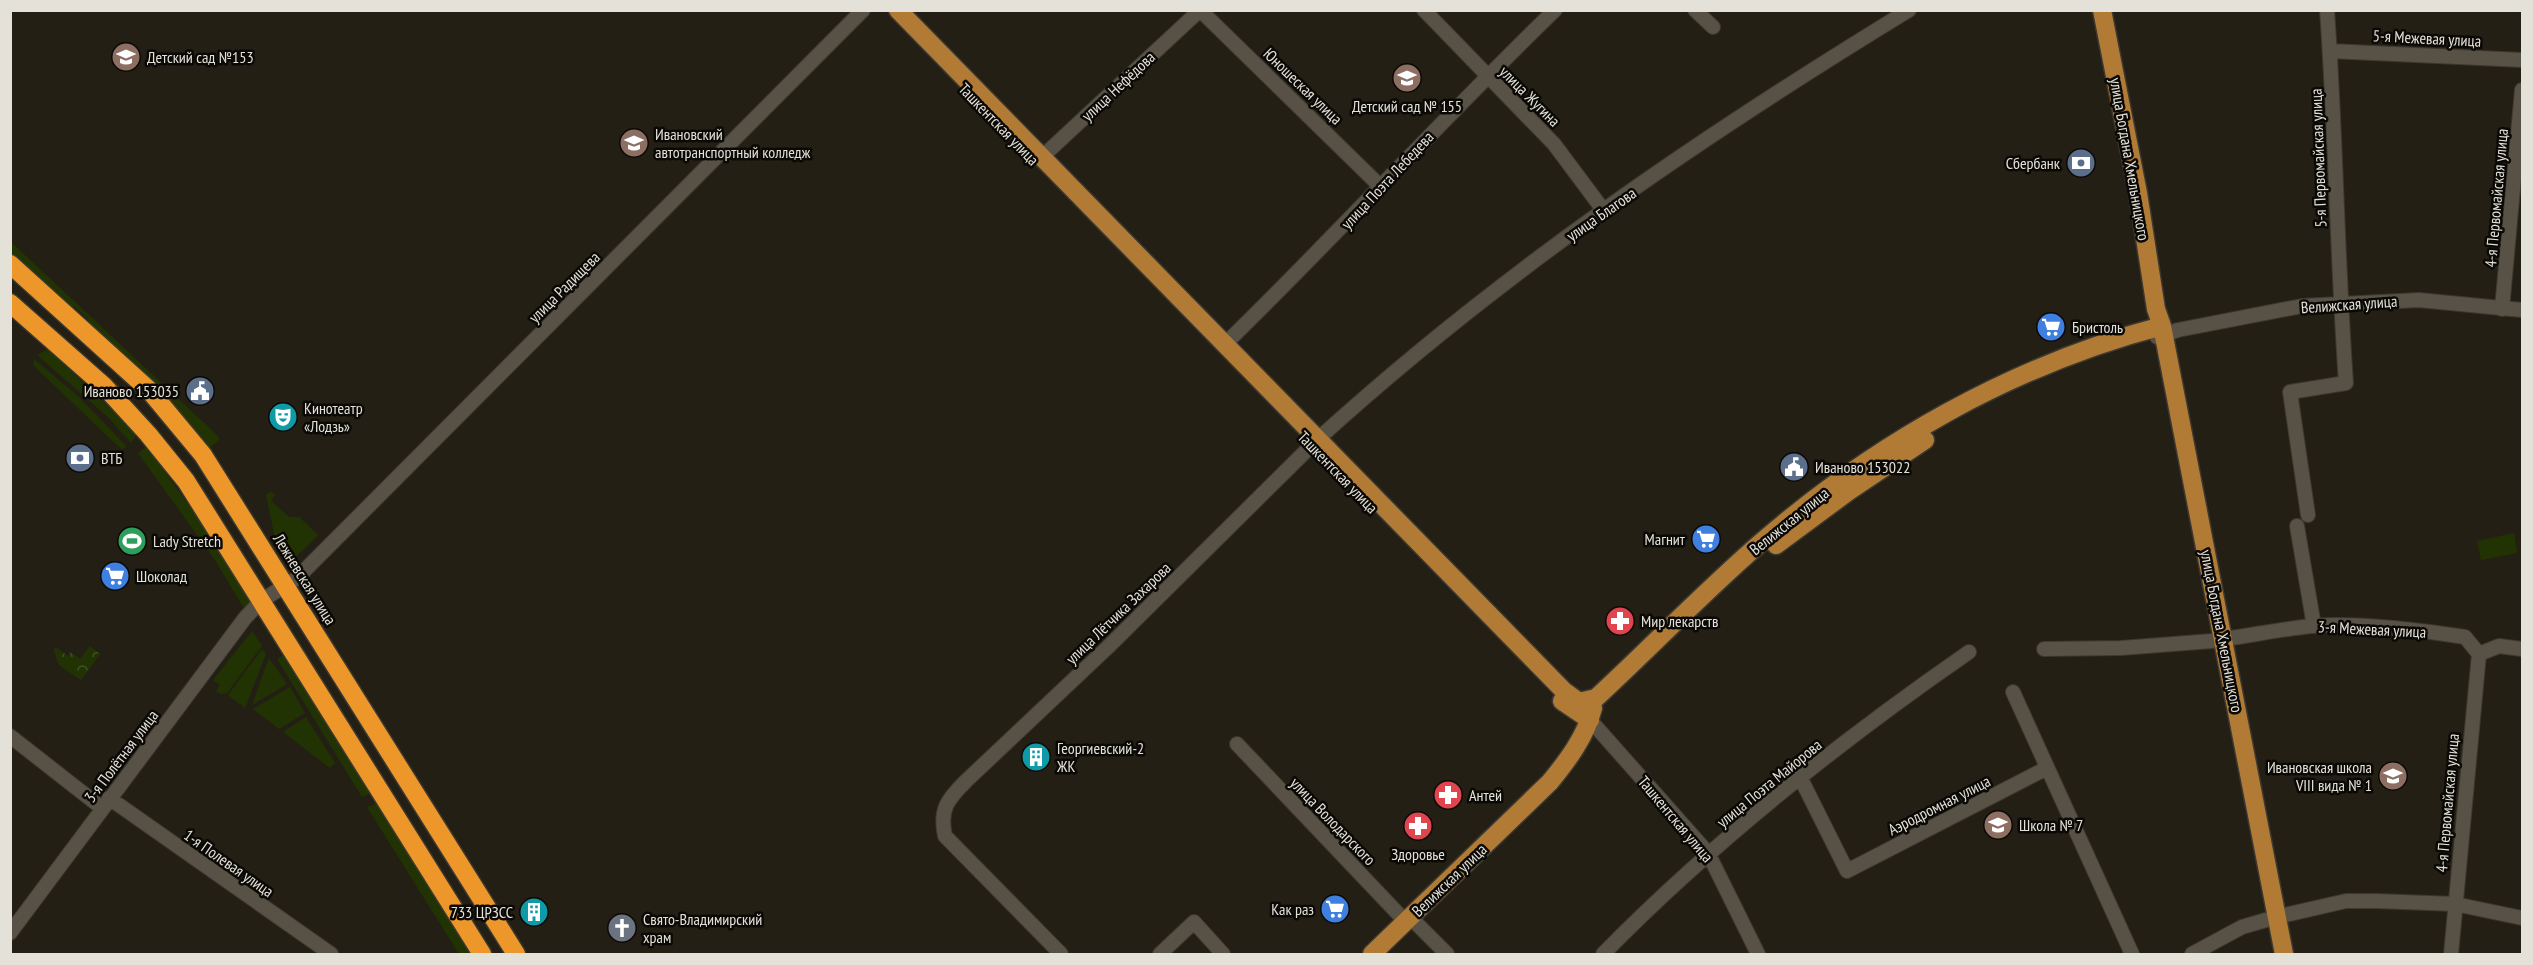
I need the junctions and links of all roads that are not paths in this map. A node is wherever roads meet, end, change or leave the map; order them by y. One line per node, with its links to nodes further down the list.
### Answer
1 (863, 10): 29 (street, улица Радищева)
2 (887, 10): 16 (main road, Ташкентская улица)
3 (898, 10): 16 (main road, Ташкентская улица)
4 (1200, 10): 16 (street, улица Нефёдова); 17 (street, Юношеская улица)
5 (1424, 10): 14 (street, улица Жугина)
6 (1554, 10): 14 (street, улица Поэта Лебедева)
7 (1695, 10): 11 (street)
8 (1909, 10): 18 (street, улица Благова)
9 (2102, 10): 24 (main road, улица Богдана Хмельницкого)
10 (2327, 10): 12 (street, 5-я Первомайская улица)
11 (1713, 27)
12 (2330, 51): 13 (street, 5-я Межевая улица); 21 (street, 5-я Первомайская улица)
13 (2523, 60)
14 (1487, 76): 17 (street, улица Поэта Лебедева); 18 (street, улица Жугина)
15 (2523, 90): 22 (street, 4-я Первомайская улица)
16 (1039, 160): 25 (main road, Ташкентская улица)
17 (1381, 187): 25 (street, улица Поэта Лебедева)
18 (1604, 211): 26 (street, улица Благова)
19 (10, 264): 29 (highway, Лежневская улица)
20 (10, 303): 30 (highway)
21 (2339, 304): 22 (street, Велижская улица); 24 (street, Велижская улица); 27 (street, 5-я Первомайская улица)
22 (2502, 309): 23 (street, Велижская улица)
23 (2523, 310)
24 (2162, 328): 32 (main road, улица Богдана Хмельницкого); 38 (main road, Велижская улица)
25 (1222, 347): 26 (main road, Ташкентская улица)
26 (1315, 442): 38 (main road, Ташкентская улица); 53 (street, улица Лётчика Захарова)
27 (2308, 515)
28 (2297, 526): 31 (street)
29 (286, 585): 30 (street, улица Радищева); 52 (highway, Лежневская улица)
30 (261, 601): 43 (street, 3-я Полётная улица); 51 (highway)
31 (2314, 626): 32 (street, 3-я Межевая улица); 36 (street, 3-я Межевая улица)
32 (2218, 640): 33 (street); 46 (main road, улица Богдана Хмельницкого)
33 (2044, 649)
34 (2523, 649): 36 (street)
35 (1969, 652): 42 (street, улица Поэта Майорова)
36 (2479, 654): 45 (street, 4-я Первомайская улица)
37 (2013, 692): 41 (street)
38 (1596, 709): 44 (street, Ташкентская улица); 48 (main road, Велижская улица)
39 (10, 736): 43 (street, 1-я Полевая улица)
40 (1237, 744): 48 (street, улица Володарского)
41 (2047, 768): 42 (street, Аэродромная улица); 60 (street)
42 (1801, 779): 44 (street, улица Поэта Майорова)
43 (106, 803): 49 (street, 3-я Полётная улица); 50 (street, 1-я Полевая улица)
44 (1708, 853): 58 (street, улица Поэта Майорова); 59 (street, Ташкентская улица)
45 (2455, 904): 46 (street); 47 (street); 64 (street, 4-я Первомайская улица)
46 (2271, 918): 61 (street); 62 (main road, улица Богдана Хмельницкого); 63 (main road, улица Богдана Хмельницкого)
47 (2523, 918)
48 (1408, 920): 56 (main road, Велижская улица); 57 (street, улица Володарского)
49 (10, 933)
50 (331, 954)
51 (482, 954)
52 (516, 954)
53 (1061, 954)
54 (1160, 954): 55 (street)
55 (1223, 954)
56 (1372, 954)
57 (1447, 954)
58 (1603, 954)
59 (1758, 954)
60 (2132, 954)
61 (2192, 954)
62 (2273, 954)
63 (2284, 954)
64 (2451, 954)

